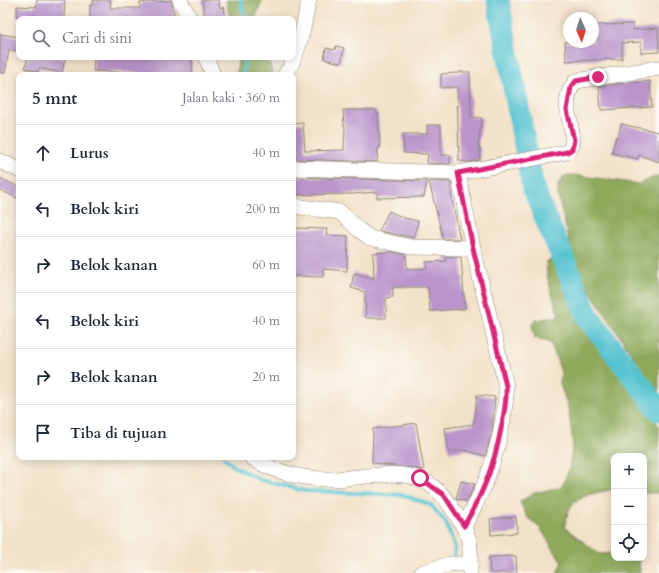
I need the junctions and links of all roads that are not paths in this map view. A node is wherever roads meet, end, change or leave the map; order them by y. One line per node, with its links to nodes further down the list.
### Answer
1 (180, 0): 3 (street)
2 (309, 0): 4 (street)
3 (188, 16)
4 (296, 54)
5 (207, 60): 8 (street)
6 (294, 60): 9 (street)
7 (659, 68): 13 (street)
8 (212, 72)
9 (287, 72)
10 (0, 162): 12 (street)
11 (296, 168): 13 (street)
12 (16, 169)
13 (458, 173): 15 (street)
14 (296, 206): 15 (street)
15 (473, 248): 17 (street)
16 (255, 460): 17 (street)
17 (464, 526): 18 (street)
18 (462, 566): 19 (street)
19 (421, 573)

